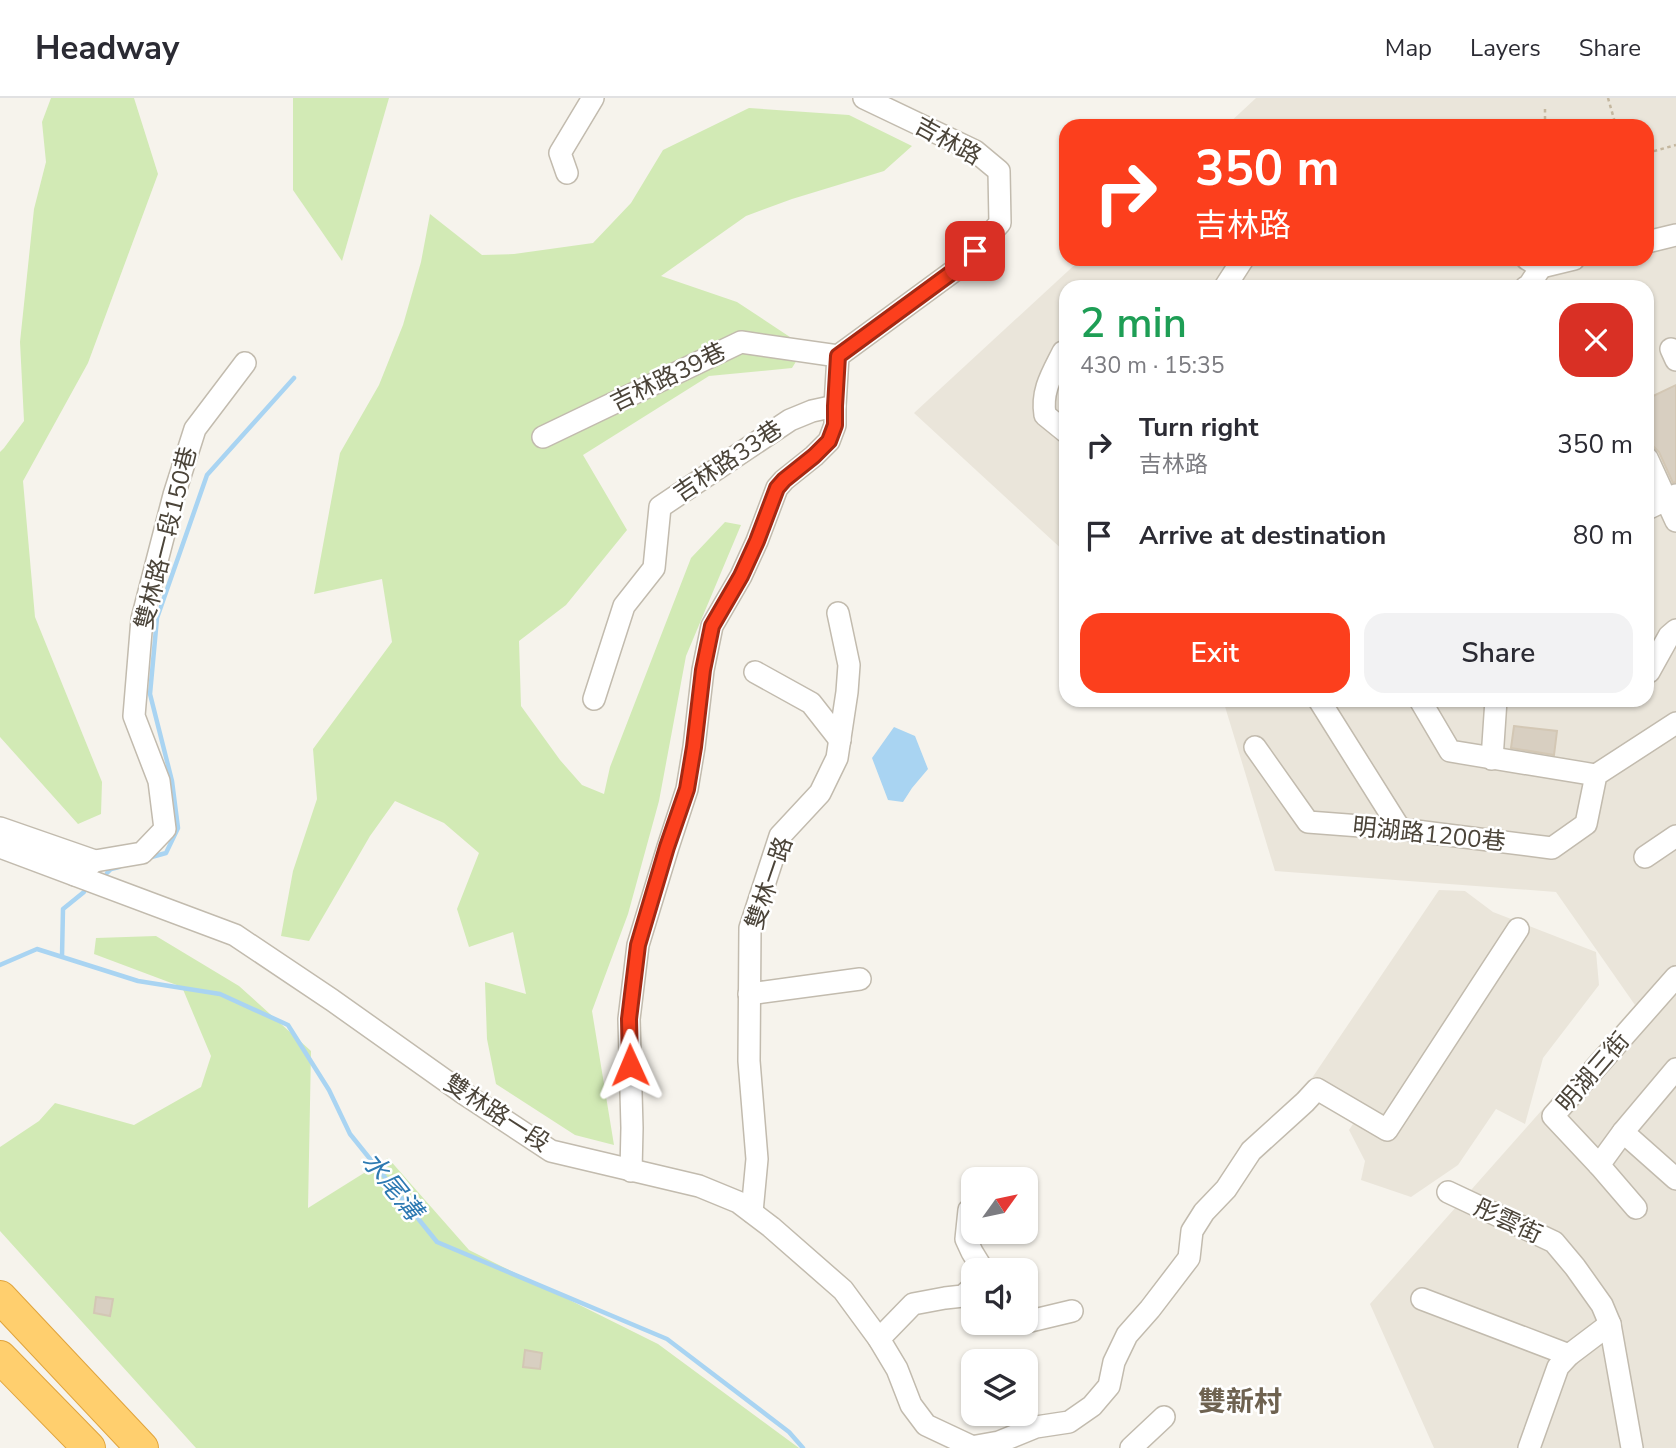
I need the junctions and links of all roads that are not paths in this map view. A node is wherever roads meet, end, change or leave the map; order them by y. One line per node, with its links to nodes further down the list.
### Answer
1 (593, 98): 3 (street)
2 (864, 98): 6 (street, 吉林路)
3 (567, 173)
4 (1676, 235): 5 (street)
5 (1654, 240)
6 (838, 356): 9 (street); 11 (street, 吉林路39巷)
7 (1059, 360): 10 (street)
8 (245, 363): 34 (street, 雙林路一段150巷)
9 (835, 406): 20 (street, 吉林路33巷); 43 (street)
10 (1059, 426)
11 (543, 437)
12 (1654, 469): 13 (street)
13 (1671, 497): 14 (street); 15 (street)
14 (1654, 506)
15 (1676, 521)
16 (838, 612): 25 (street, 雙林一路)
17 (1676, 630): 18 (street)
18 (1654, 663)
19 (755, 672): 25 (street)
20 (594, 699)
21 (1323, 707): 30 (street)
22 (1424, 707): 27 (street)
23 (1496, 707): 27 (street)
24 (1676, 723): 28 (street)
25 (840, 740): 39 (street, 雙林一路)
26 (1255, 747): 30 (street, 明湖路1200巷)
27 (1492, 759): 28 (street)
28 (1596, 775): 30 (street, 明湖路1200巷)
29 (0, 828): 34 (street)
30 (1400, 829)
31 (1676, 836): 33 (street)
32 (0, 847): 35 (street, 雙林路一段)
33 (1645, 857)
34 (95, 861): 35 (street, 雙林路一段150巷)
35 (75, 875): 43 (street, 雙林路一段)
36 (1518, 929): 58 (street)
37 (1676, 977): 42 (street, 明湖三街)
38 (860, 979): 39 (street)
39 (750, 994): 47 (street, 雙林一路)
40 (1676, 1069): 41 (street)
41 (1623, 1132): 42 (street); 44 (street)
42 (1599, 1165): 46 (street, 明湖三街)
43 (631, 1171): 47 (street, 雙林路一段)
44 (1676, 1180)
45 (1448, 1192): 53 (street, 彤雲街)
46 (1636, 1208)
47 (752, 1212): 54 (street, 雙林路一段)
48 (961, 1296): 54 (street)
49 (0, 1297): 61 (highway)
50 (1422, 1299): 55 (street)
51 (1072, 1311): 52 (street)
52 (1038, 1319)
53 (1610, 1324): 55 (street); 64 (street, 彤雲街)
54 (879, 1339): 58 (street, 雙林路一段)
55 (1569, 1355): 63 (street)
56 (0, 1358): 59 (highway); 60 (highway)
57 (1164, 1417): 62 (street)
58 (973, 1447)
59 (69, 1448)
60 (89, 1448)
61 (142, 1448)
62 (1131, 1448)
63 (1528, 1448)
64 (1632, 1448)

